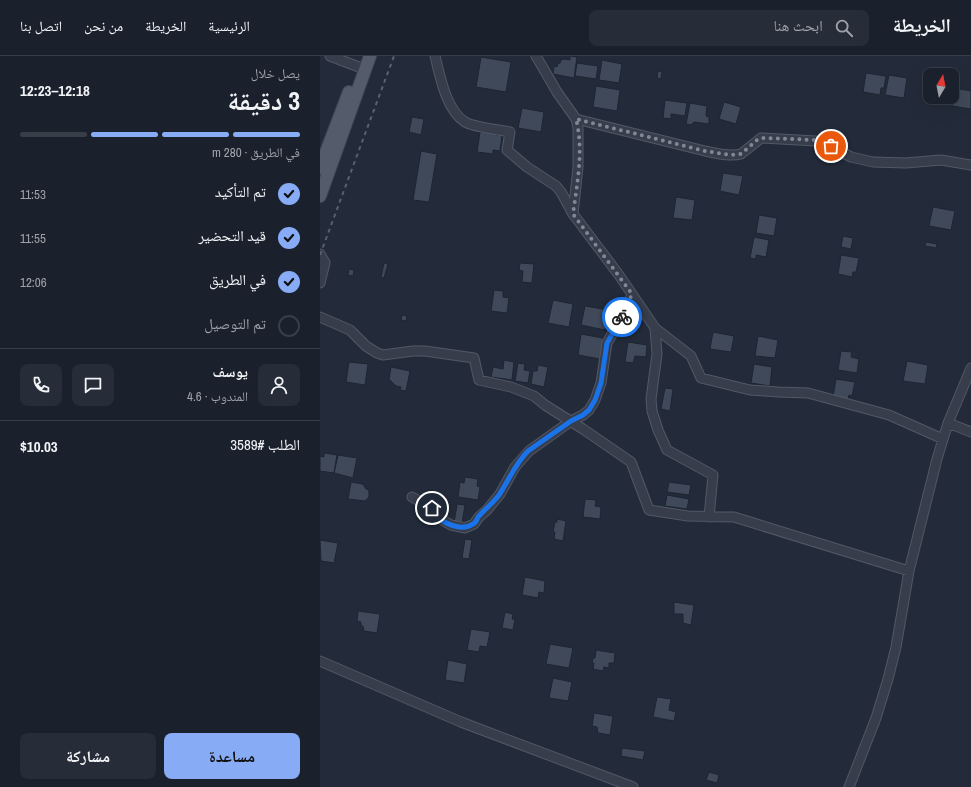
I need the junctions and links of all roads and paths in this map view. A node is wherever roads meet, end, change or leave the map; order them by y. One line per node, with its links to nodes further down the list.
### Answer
1 (330, 56): 5 (street)
2 (370, 56): 9 (main road)
3 (435, 56): 10 (street)
4 (536, 56): 6 (street)
5 (361, 61): 8 (main road)
6 (576, 119): 7 (street); 10 (street)
7 (971, 164)
8 (320, 168)
9 (321, 192)
10 (573, 214): 13 (street)
11 (320, 254): 12 (street)
12 (320, 283)
13 (632, 294): 15 (street); 17 (street)
14 (320, 317): 17 (street)
15 (655, 328): 20 (street); 22 (street)
16 (971, 368): 18 (street)
17 (571, 421): 21 (street); 22 (street)
18 (948, 423): 19 (street); 20 (street)
19 (971, 432)
20 (943, 439): 23 (street)
21 (412, 497)
22 (709, 517): 23 (street)
23 (909, 570): 26 (street)
24 (320, 661): 25 (street)
25 (634, 787)
26 (849, 787)

